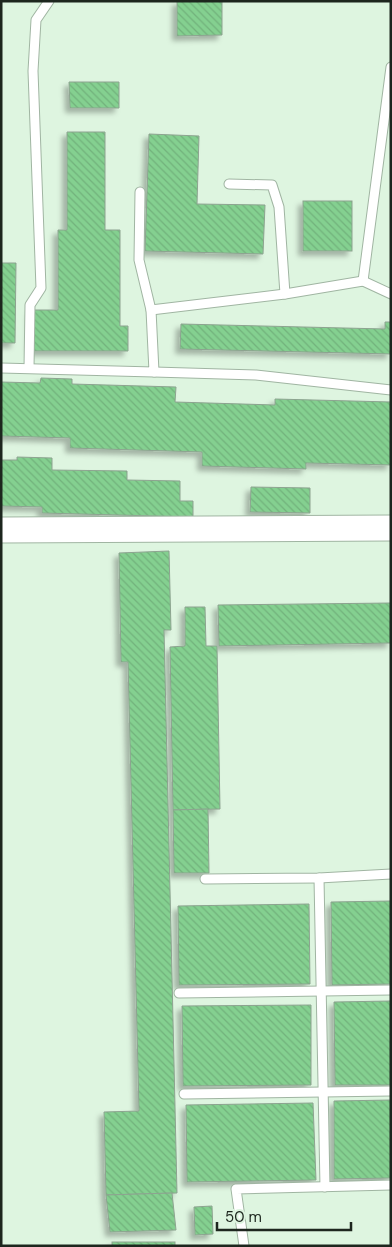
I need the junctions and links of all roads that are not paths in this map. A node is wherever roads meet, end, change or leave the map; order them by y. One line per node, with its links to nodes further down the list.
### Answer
1 (49, 1): 10 (lane)
2 (391, 67): 5 (lane)
3 (229, 184): 6 (lane)
4 (140, 192): 8 (lane)
5 (363, 280): 6 (lane); 7 (lane)
6 (285, 294): 8 (lane)
7 (391, 294)
8 (152, 310): 11 (lane)
9 (1, 368): 10 (lane)
10 (29, 368): 11 (lane)
11 (154, 372): 12 (lane)
12 (391, 390)
13 (391, 528): 14 (street)
14 (1, 530)
15 (391, 874): 16 (lane)
16 (319, 878): 17 (lane); 19 (lane)
17 (205, 879)
18 (391, 990): 19 (lane)
19 (321, 991): 20 (lane); 22 (lane)
20 (179, 993)
21 (391, 1091): 22 (lane)
22 (323, 1093): 23 (lane); 25 (lane)
23 (184, 1094)
24 (391, 1185): 25 (lane)
25 (325, 1187): 26 (lane)
26 (244, 1246)

